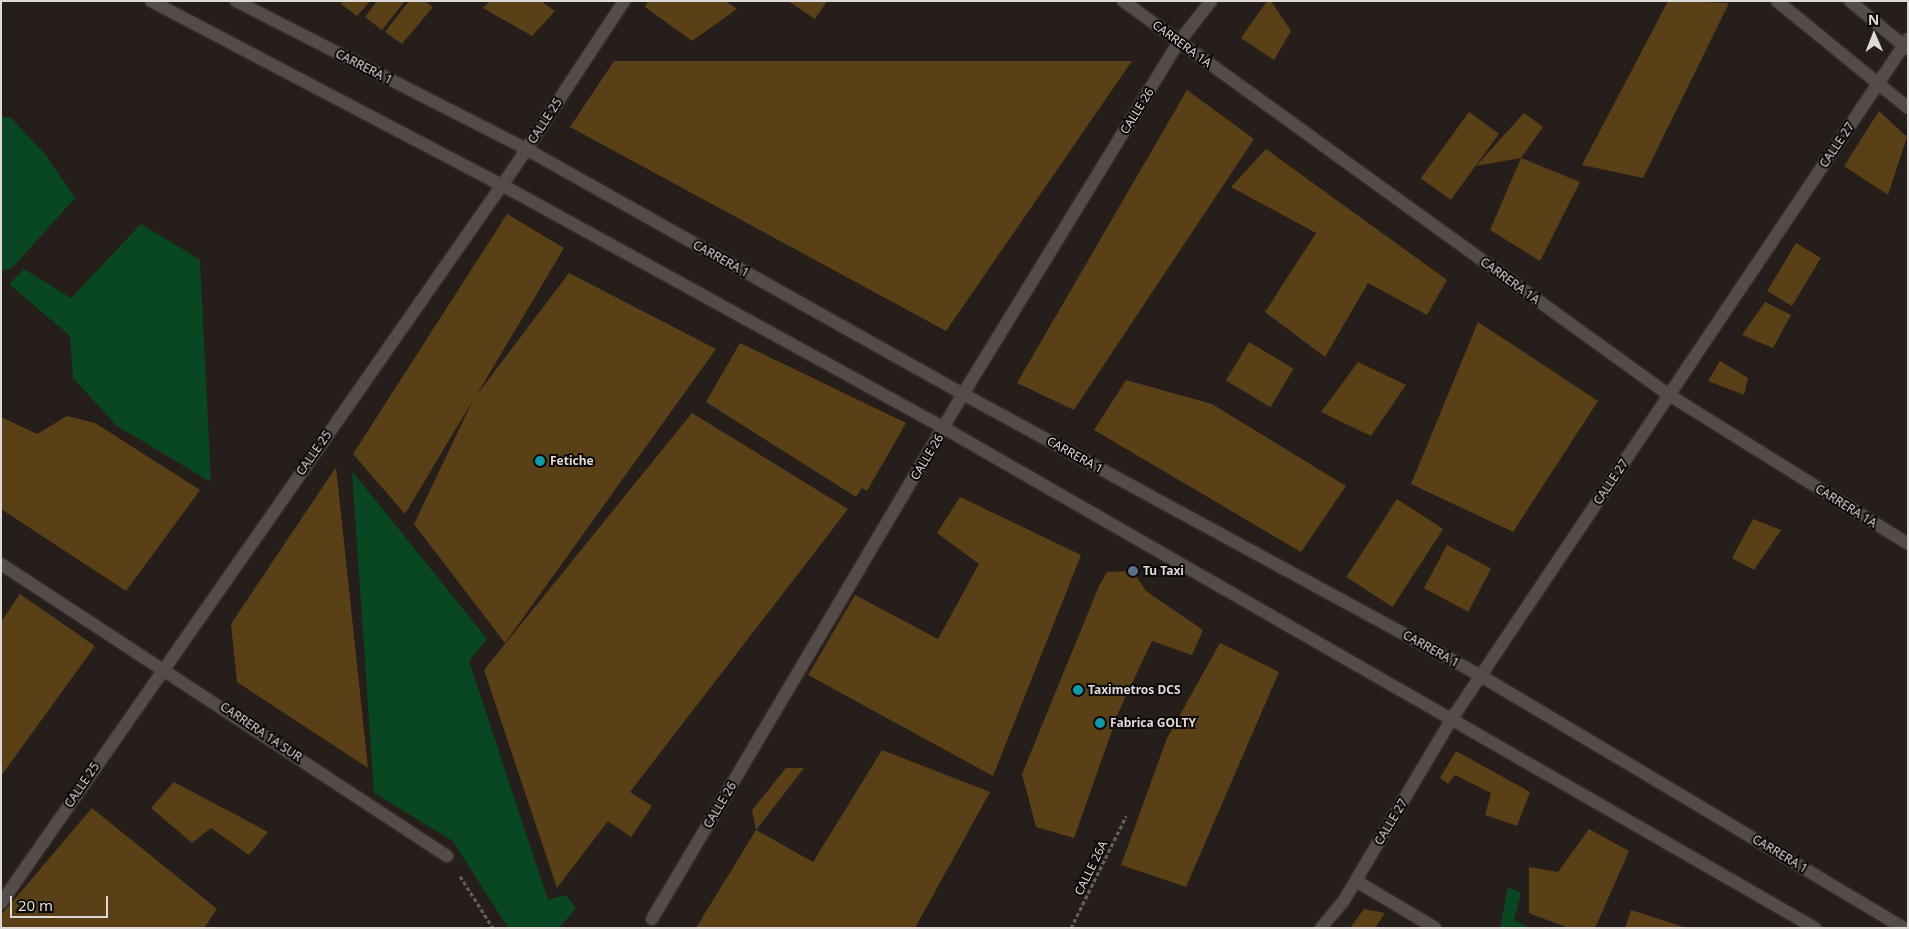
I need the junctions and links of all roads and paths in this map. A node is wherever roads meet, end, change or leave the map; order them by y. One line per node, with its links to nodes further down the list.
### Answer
1 (151, 1): 13 (street)
2 (236, 1): 12 (street, CARRERA 1)
3 (624, 1): 12 (street, CALLE 25)
4 (1124, 1): 8 (street, CARRERA 1A)
5 (1211, 1): 8 (street, CALLE 26)
6 (1777, 1): 10 (street)
7 (1850, 1): 9 (street)
8 (1179, 42): 14 (street, CALLE 26); 15 (street, CARRERA 1A)
9 (1906, 45): 10 (street, CALLE 27)
10 (1878, 84): 11 (street); 15 (street, CALLE 27)
11 (1908, 108)
12 (526, 149): 13 (street, CALLE 25); 14 (street, CARRERA 1)
13 (502, 185): 16 (street); 19 (street, CALLE 25)
14 (963, 394): 16 (street, CALLE 26); 20 (street, CARRERA 1)
15 (1669, 395): 17 (street, CARRERA 1A); 20 (street, CALLE 27)
16 (944, 428): 21 (street); 26 (street, CALLE 26)
17 (1908, 544)
18 (1, 564): 19 (street, CARRERA 1A SUR)
19 (164, 667): 23 (street, CARRERA 1A SUR); 25 (street, CALLE 25)
20 (1481, 676): 21 (street, CALLE 27); 32 (street, CARRERA 1)
21 (1451, 720): 24 (street, CALLE 27); 31 (street)
22 (1126, 816): 28 (path, CALLE 26A)
23 (447, 856): 27 (path)
24 (1356, 881): 29 (street, CALLE 27); 30 (street)
25 (1, 904)
26 (652, 919)
27 (493, 928)
28 (1071, 928)
29 (1321, 928)
30 (1435, 928)
31 (1815, 928)
32 (1904, 928)

